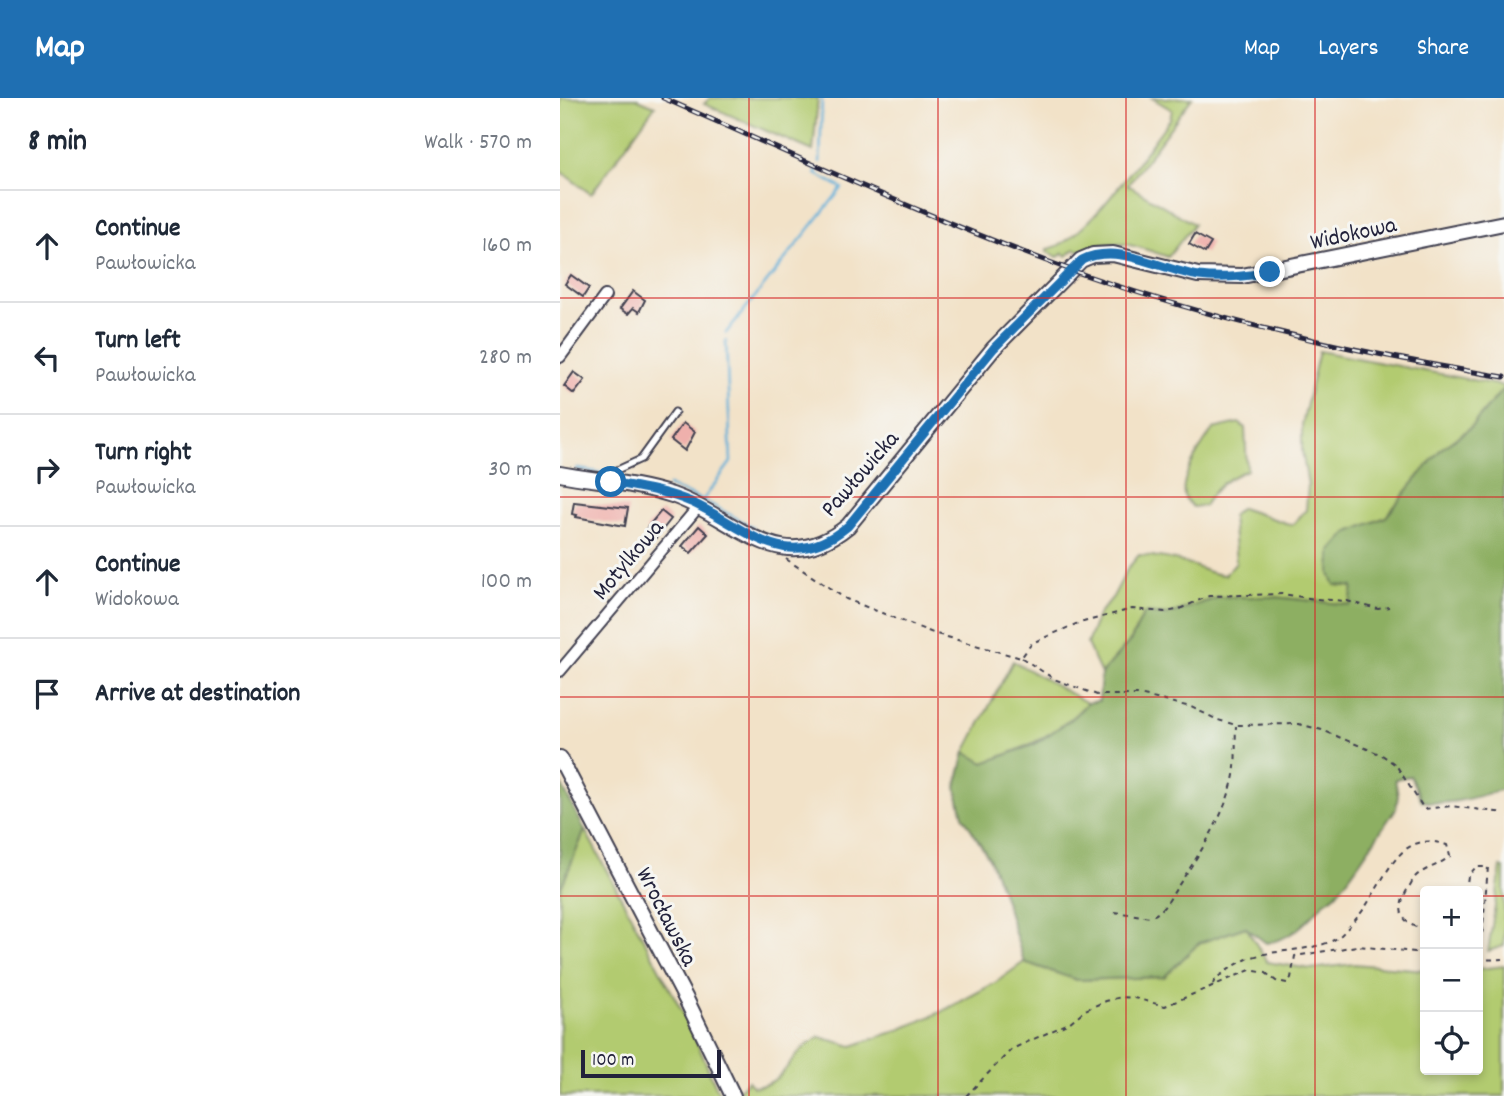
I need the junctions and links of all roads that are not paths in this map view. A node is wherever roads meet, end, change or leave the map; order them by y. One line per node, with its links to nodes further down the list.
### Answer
1 (1504, 223): 2 (street, Widokowa)
2 (1128, 257): 8 (street, Pawłowicka)
3 (605, 296): 4 (street)
4 (560, 357)
5 (675, 412): 7 (lane)
6 (560, 474): 7 (street, Pawłowicka)
7 (611, 482): 8 (street, Pawłowicka)
8 (699, 506): 9 (street, Motylkowa)
9 (560, 671)
10 (560, 758): 11 (street, Wrocławska)
11 (733, 1096)

